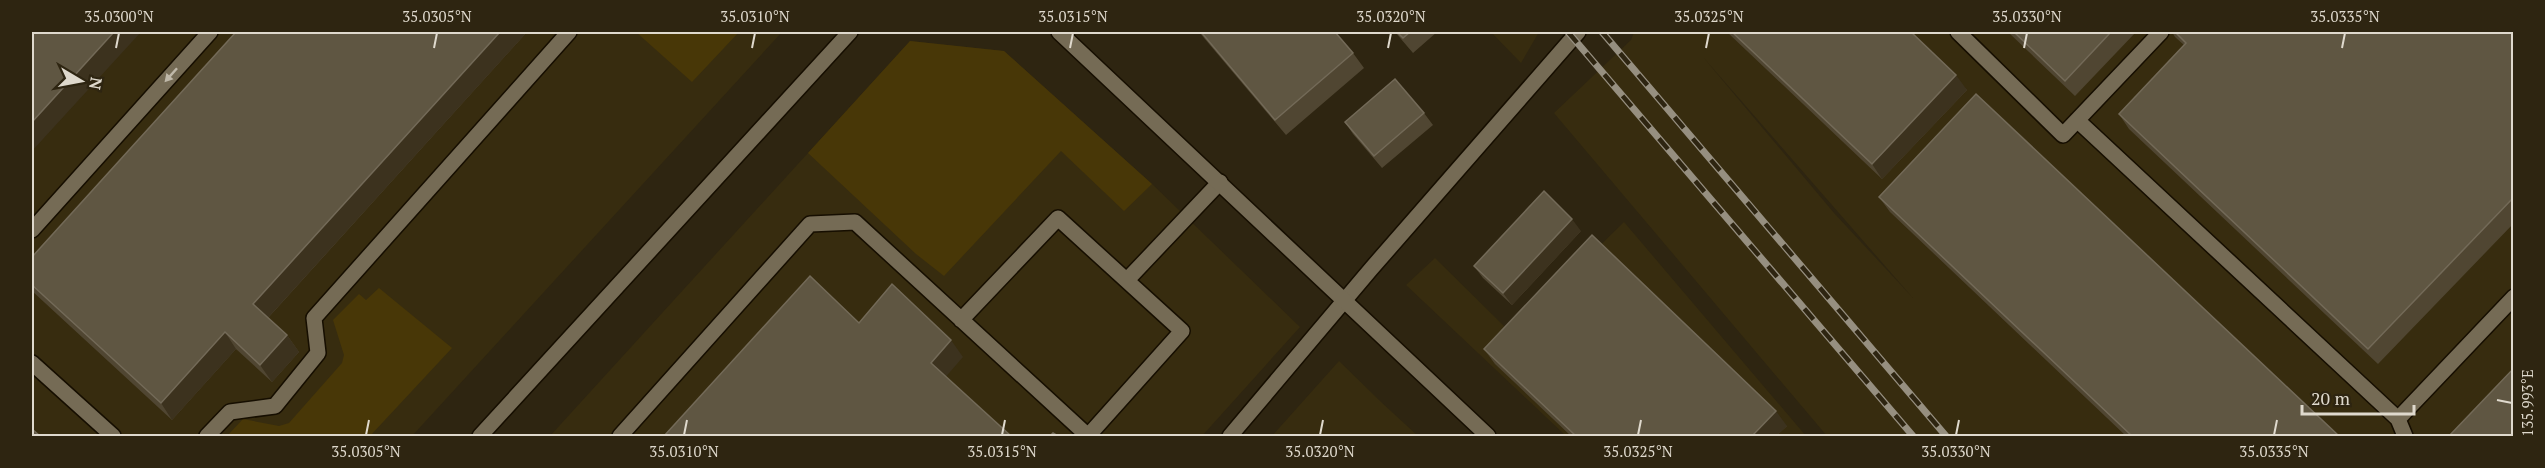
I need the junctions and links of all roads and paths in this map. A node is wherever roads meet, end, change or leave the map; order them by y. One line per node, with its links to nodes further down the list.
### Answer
1 (210, 32): 10 (street, one-way to 10)
2 (569, 32): 18 (street)
3 (850, 32): 19 (street)
4 (1059, 32): 9 (street)
5 (1578, 32): 13 (street)
6 (1958, 32): 8 (street)
7 (2161, 32): 8 (street)
8 (2077, 120): 16 (street)
9 (1220, 182): 11 (street); 13 (street)
10 (32, 230)
11 (1127, 280): 14 (street); 14 (street)
12 (2514, 297): 16 (street)
13 (1345, 299): 21 (street); 22 (street)
14 (961, 320): 20 (street)
15 (32, 363): 17 (street)
16 (2398, 419): 23 (street)
17 (113, 436)
18 (207, 436)
19 (480, 436)
20 (620, 436)
21 (1230, 436)
22 (1488, 436)
23 (2405, 436)

